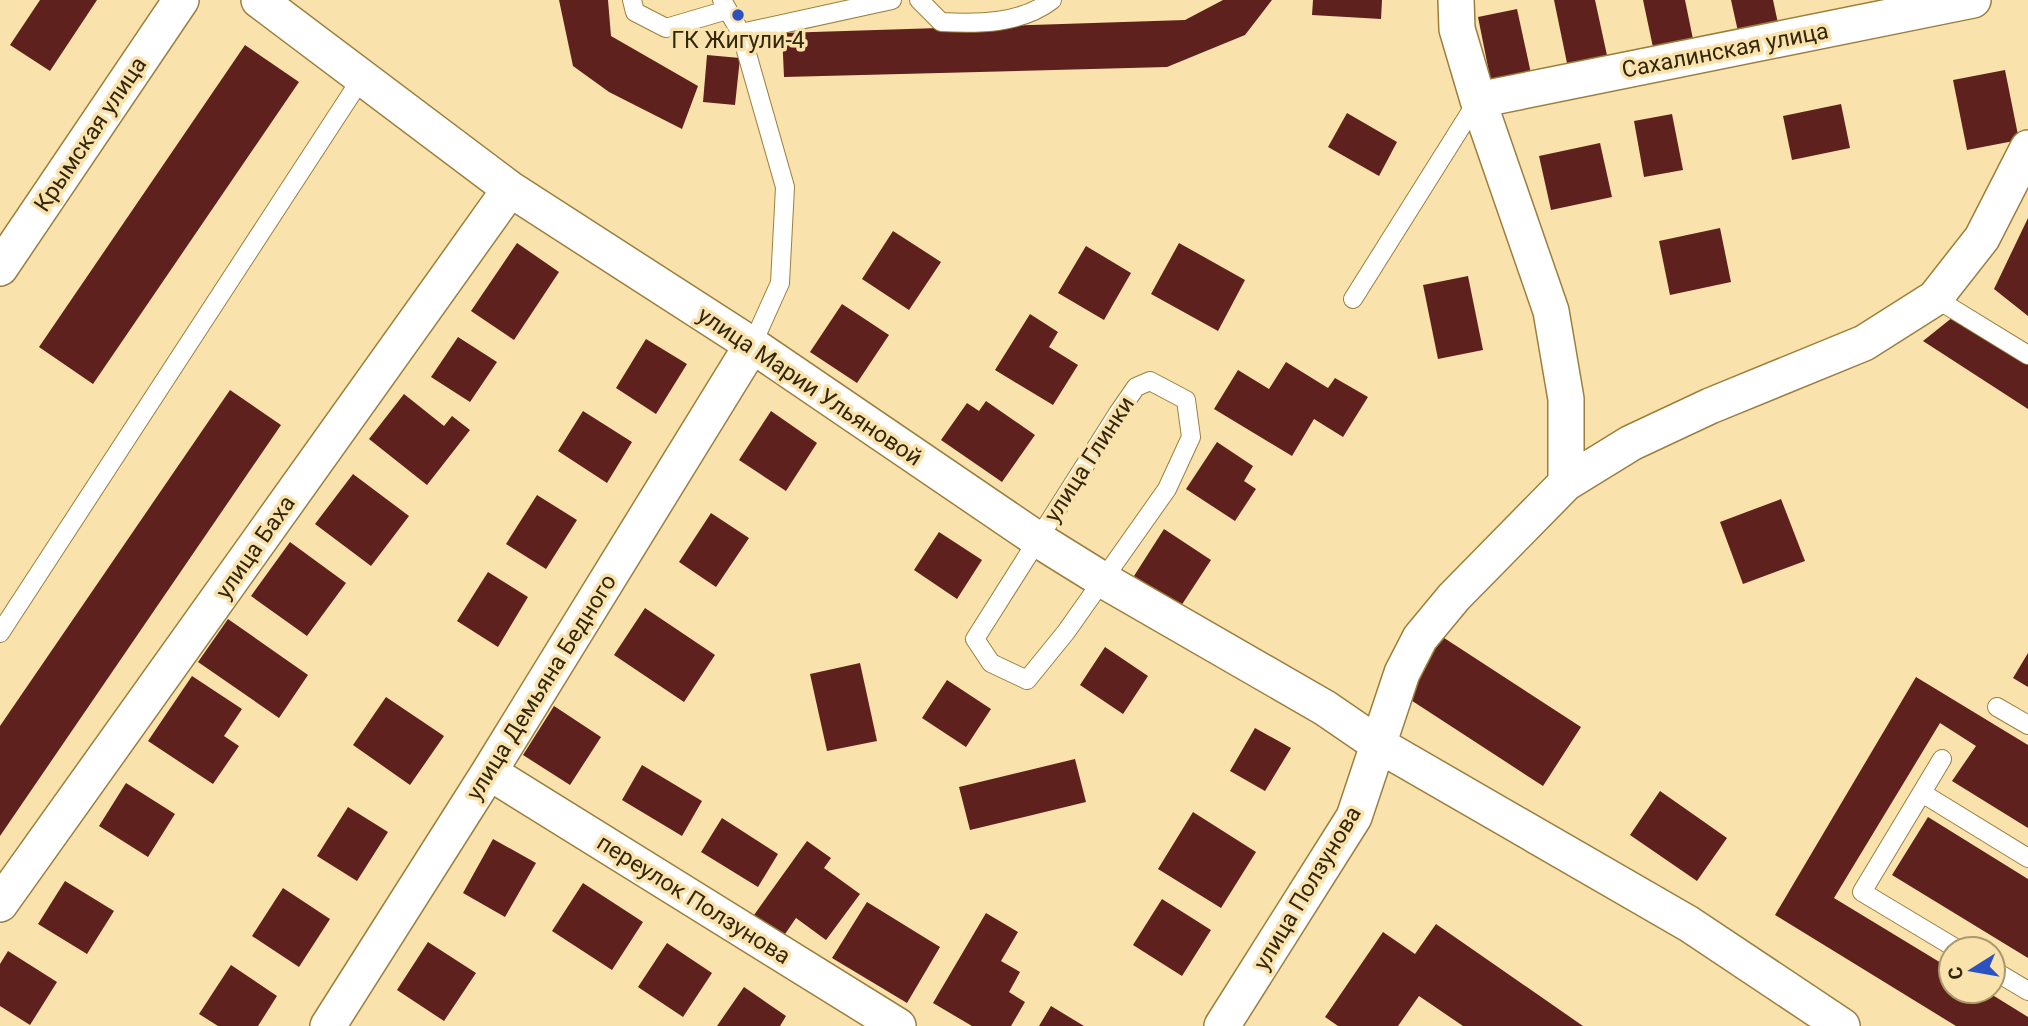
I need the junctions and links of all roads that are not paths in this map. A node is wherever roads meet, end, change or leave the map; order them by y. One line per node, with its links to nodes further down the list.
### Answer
1 (181, 0): 15 (street, Крымская улица)
2 (259, 0): 11 (street, улица Марии Ульяновой)
3 (632, 0): 9 (lane)
4 (892, 0): 10 (lane)
5 (919, 0): 6 (lane)
6 (1052, 0)
7 (1456, 0): 12 (street)
8 (1973, 0): 12 (street, Сахалинская улица)
9 (724, 5): 10 (lane)
10 (741, 33): 18 (lane)
11 (363, 76): 14 (street, улица Марии Ульяновой); 23 (lane)
12 (1478, 100): 17 (lane); 20 (street)
13 (2028, 148): 16 (street, улица Ползунова)
14 (510, 189): 18 (street, улица Марии Ульяновой); 31 (street, улица Баха)
15 (0, 268)
16 (1935, 298): 19 (lane); 20 (street, улица Ползунова)
17 (1353, 299)
18 (752, 345): 21 (street, улица Марии Ульяновой); 28 (street, улица Демьяна Бедного)
19 (2028, 355)
20 (1566, 483): 26 (street, улица Ползунова)
21 (1037, 539): 22 (street, улица Марии Ульяновой); 22 (lane); 22 (lane, улица Глинки)
22 (1103, 580): 26 (street, улица Марии Ульяновой)
23 (0, 632)
24 (1997, 706): 25 (lane)
25 (2028, 725)
26 (1379, 745): 37 (street, улица Ползунова); 38 (street, улица Марии Ульяновой)
27 (1942, 759): 29 (lane)
28 (489, 772): 35 (street, улица Демьяна Бедного); 36 (street, переулок Ползунова)
29 (1922, 793): 30 (lane); 32 (lane)
30 (2028, 858)
31 (0, 904)
32 (1937, 937)
33 (2007, 978): 34 (lane)
34 (2028, 991)
35 (328, 1026)
36 (898, 1026)
37 (1222, 1026)
38 (1842, 1026)

